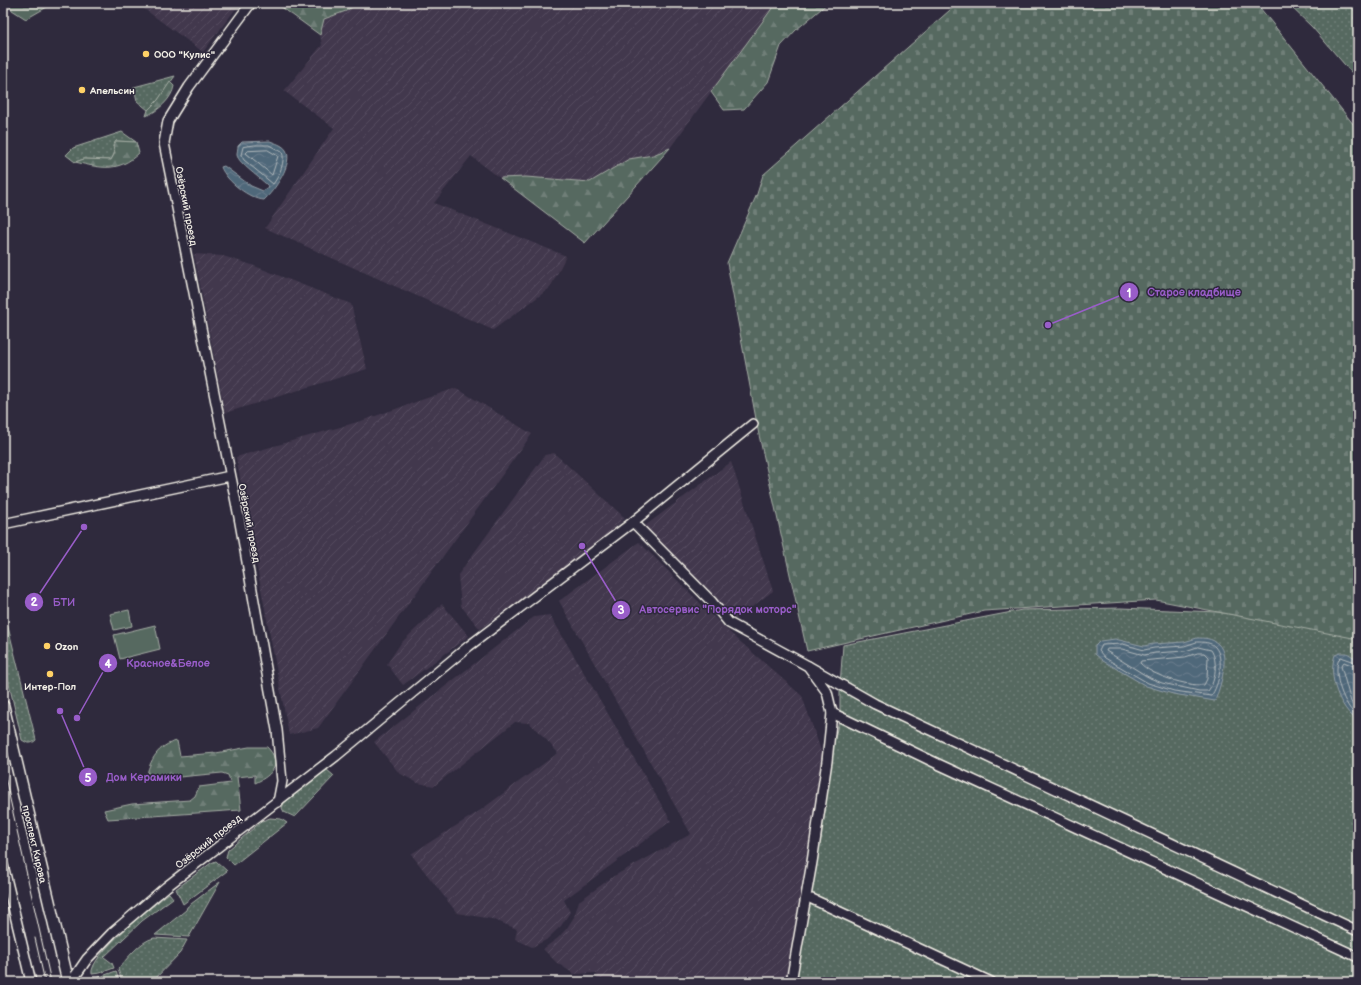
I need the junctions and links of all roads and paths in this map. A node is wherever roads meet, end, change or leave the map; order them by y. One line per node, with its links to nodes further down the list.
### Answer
1 (251, 3): 3 (street, Озёрский проезд)
2 (753, 424): 4 (street)
3 (230, 476): 5 (street); 9 (street, Озёрский проезд)
4 (633, 522): 6 (street); 9 (street)
5 (3, 524)
6 (808, 666): 8 (street); 12 (street)
7 (3, 706): 15 (main road, проспект Кирова)
8 (832, 713): 13 (street); 16 (street)
9 (278, 802): 15 (street, Озёрский проезд)
10 (3, 865): 14 (street)
11 (812, 898): 17 (street)
12 (1358, 931)
13 (1358, 957)
14 (30, 982)
15 (69, 982)
16 (791, 982)
17 (992, 982)

